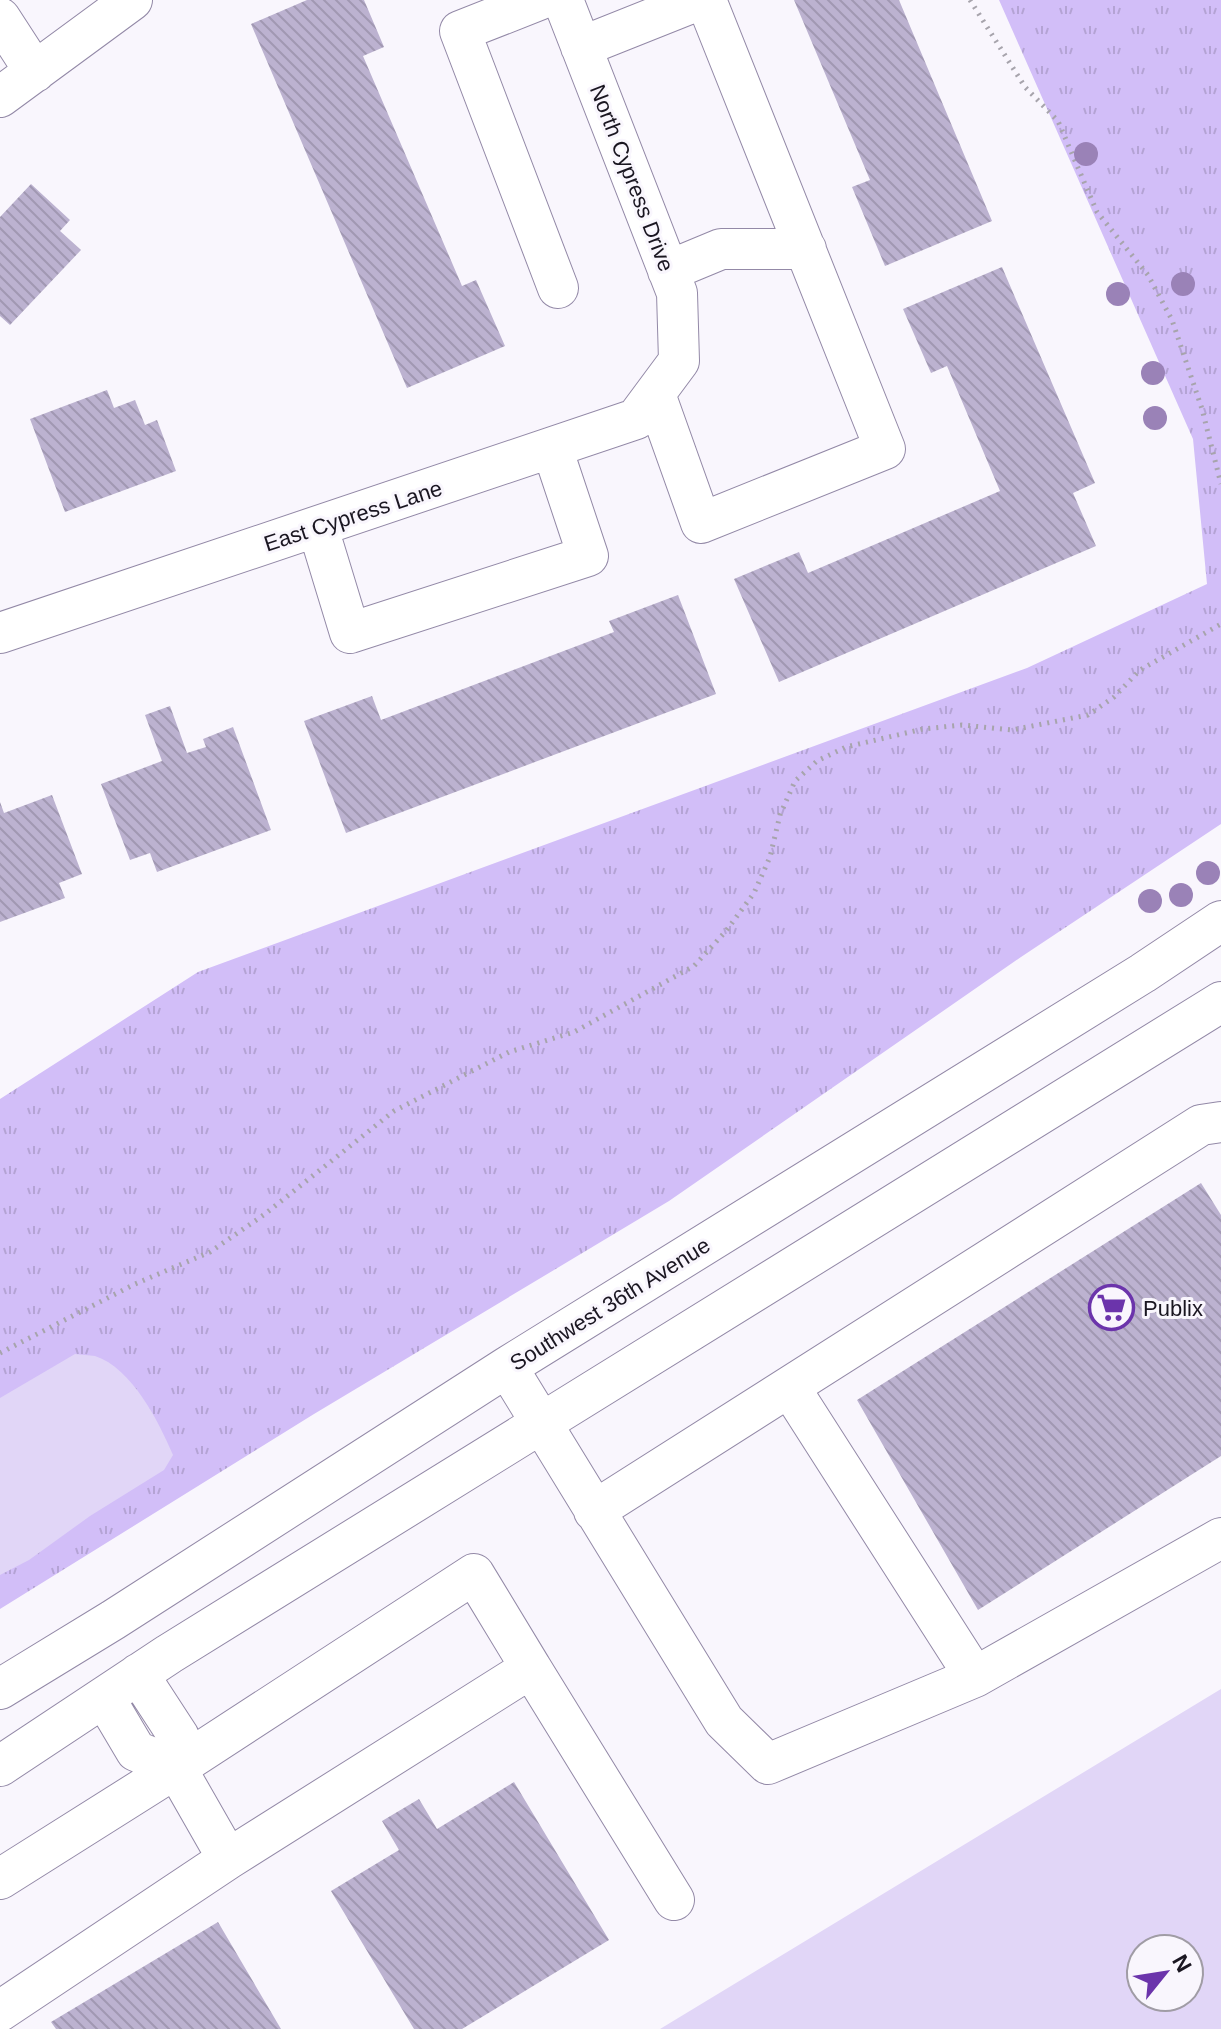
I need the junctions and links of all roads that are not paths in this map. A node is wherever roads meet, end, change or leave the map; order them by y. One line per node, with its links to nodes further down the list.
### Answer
1 (132, 0): 8 (street)
2 (539, 0): 12 (street)
3 (563, 0): 7 (street, North Cypress Drive)
4 (699, 0): 7 (street)
5 (706, 0): 10 (street)
6 (0, 18): 8 (street)
7 (581, 47): 11 (street, North Cypress Drive)
8 (35, 72): 9 (street)
9 (0, 97)
10 (806, 249): 11 (street); 14 (street)
11 (668, 271): 13 (street, North Cypress Drive)
12 (558, 288)
13 (679, 361): 14 (street, East Cypress Lane)
14 (655, 394): 15 (street, East Cypress Lane)
15 (552, 448): 16 (street, East Cypress Lane); 16 (street)
16 (318, 528): 17 (street, East Cypress Lane)
17 (0, 633)
18 (1221, 921): 21 (street, Southwest 36th Avenue)
19 (1221, 1002): 23 (street)
20 (1221, 1122): 22 (street)
21 (507, 1367): 23 (street); 29 (street, Southwest 36th Avenue)
22 (790, 1388): 24 (street); 28 (street)
23 (540, 1425): 24 (street); 27 (street)
24 (594, 1511): 28 (street)
25 (1221, 1538): 28 (street)
26 (531, 1668): 32 (street); 33 (street); 35 (street)
27 (138, 1674): 30 (street); 32 (street)
28 (975, 1677)
29 (0, 1689)
30 (104, 1697): 31 (street); 32 (street)
31 (0, 1766)
32 (176, 1768): 33 (street); 34 (street)
33 (228, 1859): 36 (street)
34 (0, 1879)
35 (674, 1900)
36 (0, 2011)

